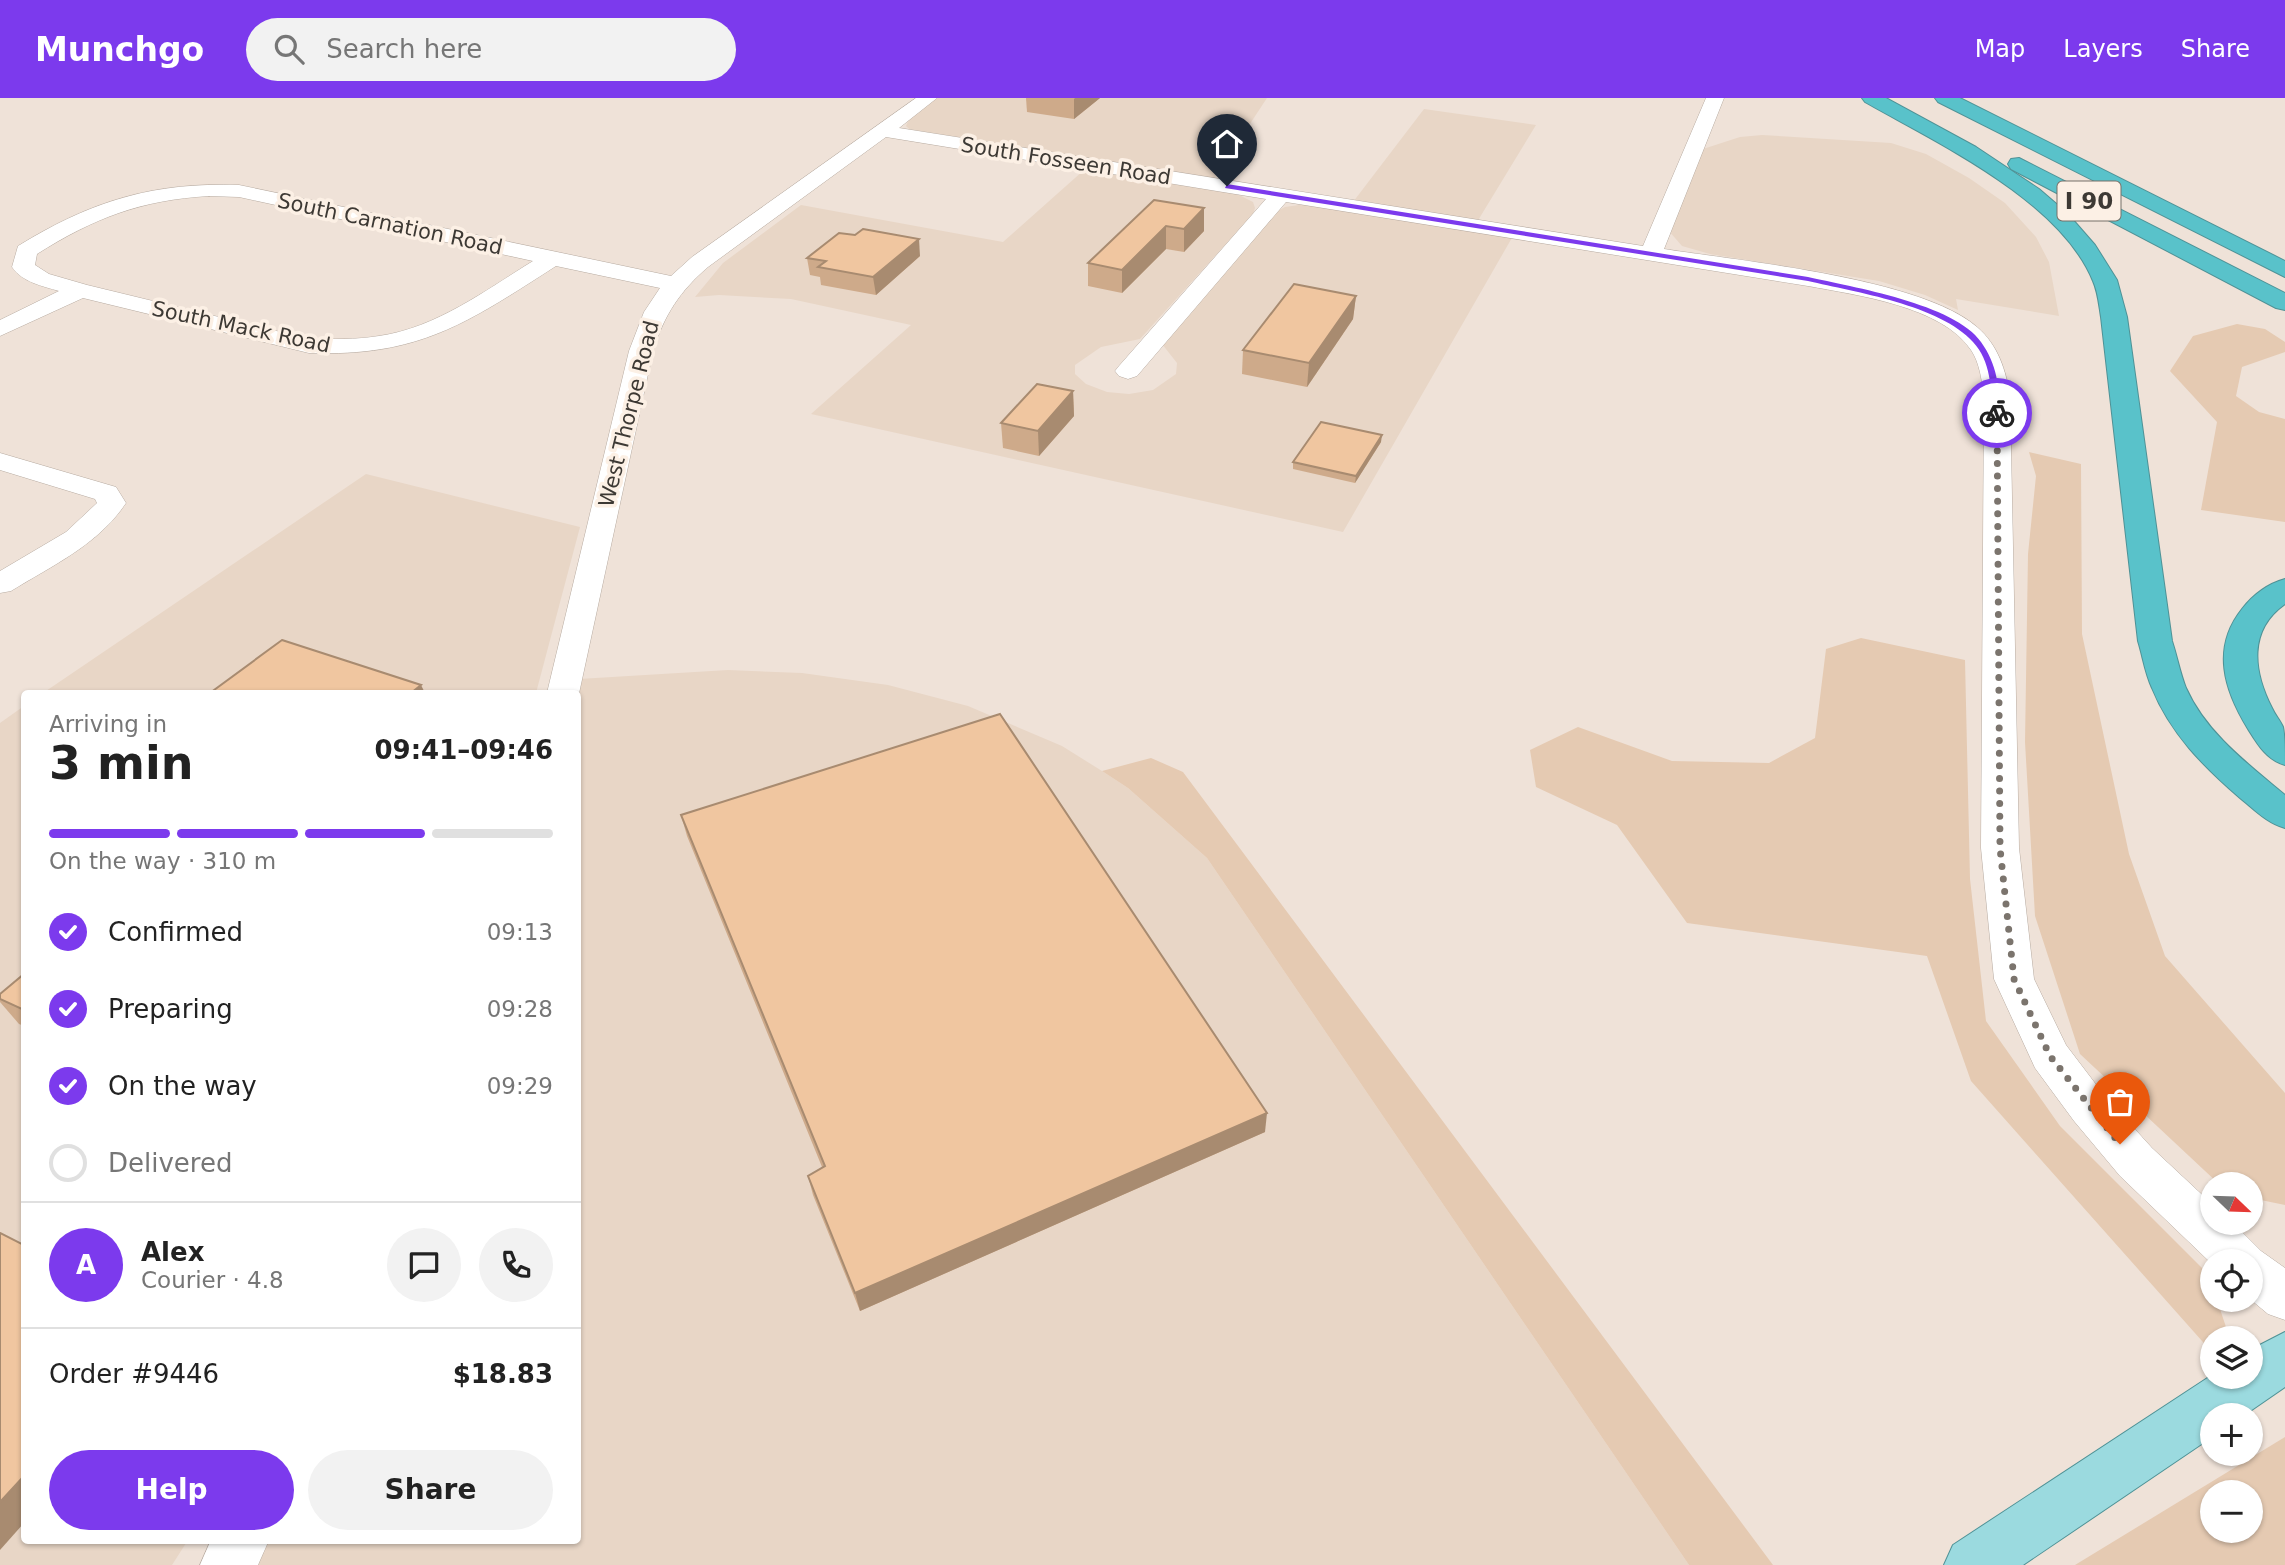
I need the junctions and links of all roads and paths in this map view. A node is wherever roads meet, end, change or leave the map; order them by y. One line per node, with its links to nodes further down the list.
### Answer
1 (928, 98): 6 (street, West Thorpe Road)
2 (1715, 98): 9 (street)
3 (1871, 98): 22 (highway)
4 (1894, 98): 14 (highway, I 90)
5 (1945, 98): 11 (highway, I 90)
6 (881, 131): 7 (street, South Fosseen Road); 12 (street, West Thorpe Road)
7 (1281, 195): 9 (street, South Fosseen Road); 16 (street)
8 (106, 208): 10 (street, South Carnation Road); 13 (street, South Mack Road)
9 (1651, 254): 23 (street, South Fosseen Road)
10 (551, 259): 12 (street, South Carnation Road); 13 (street, South Mack Road)
11 (2285, 270)
12 (674, 284): 20 (street, West Thorpe Road)
13 (80, 290): 15 (street)
14 (2285, 303)
15 (0, 329)
16 (1128, 371)
17 (0, 461): 18 (street)
18 (0, 583)
19 (2285, 589): 21 (highway)
20 (565, 690)
21 (2285, 753)
22 (2285, 815)
23 (2228, 1249)
24 (2263, 1280): 25 (street)
25 (2285, 1298)
26 (2285, 1357): 29 (main road)
27 (240, 1544): 28 (street)
28 (227, 1565)
29 (1973, 1565)

